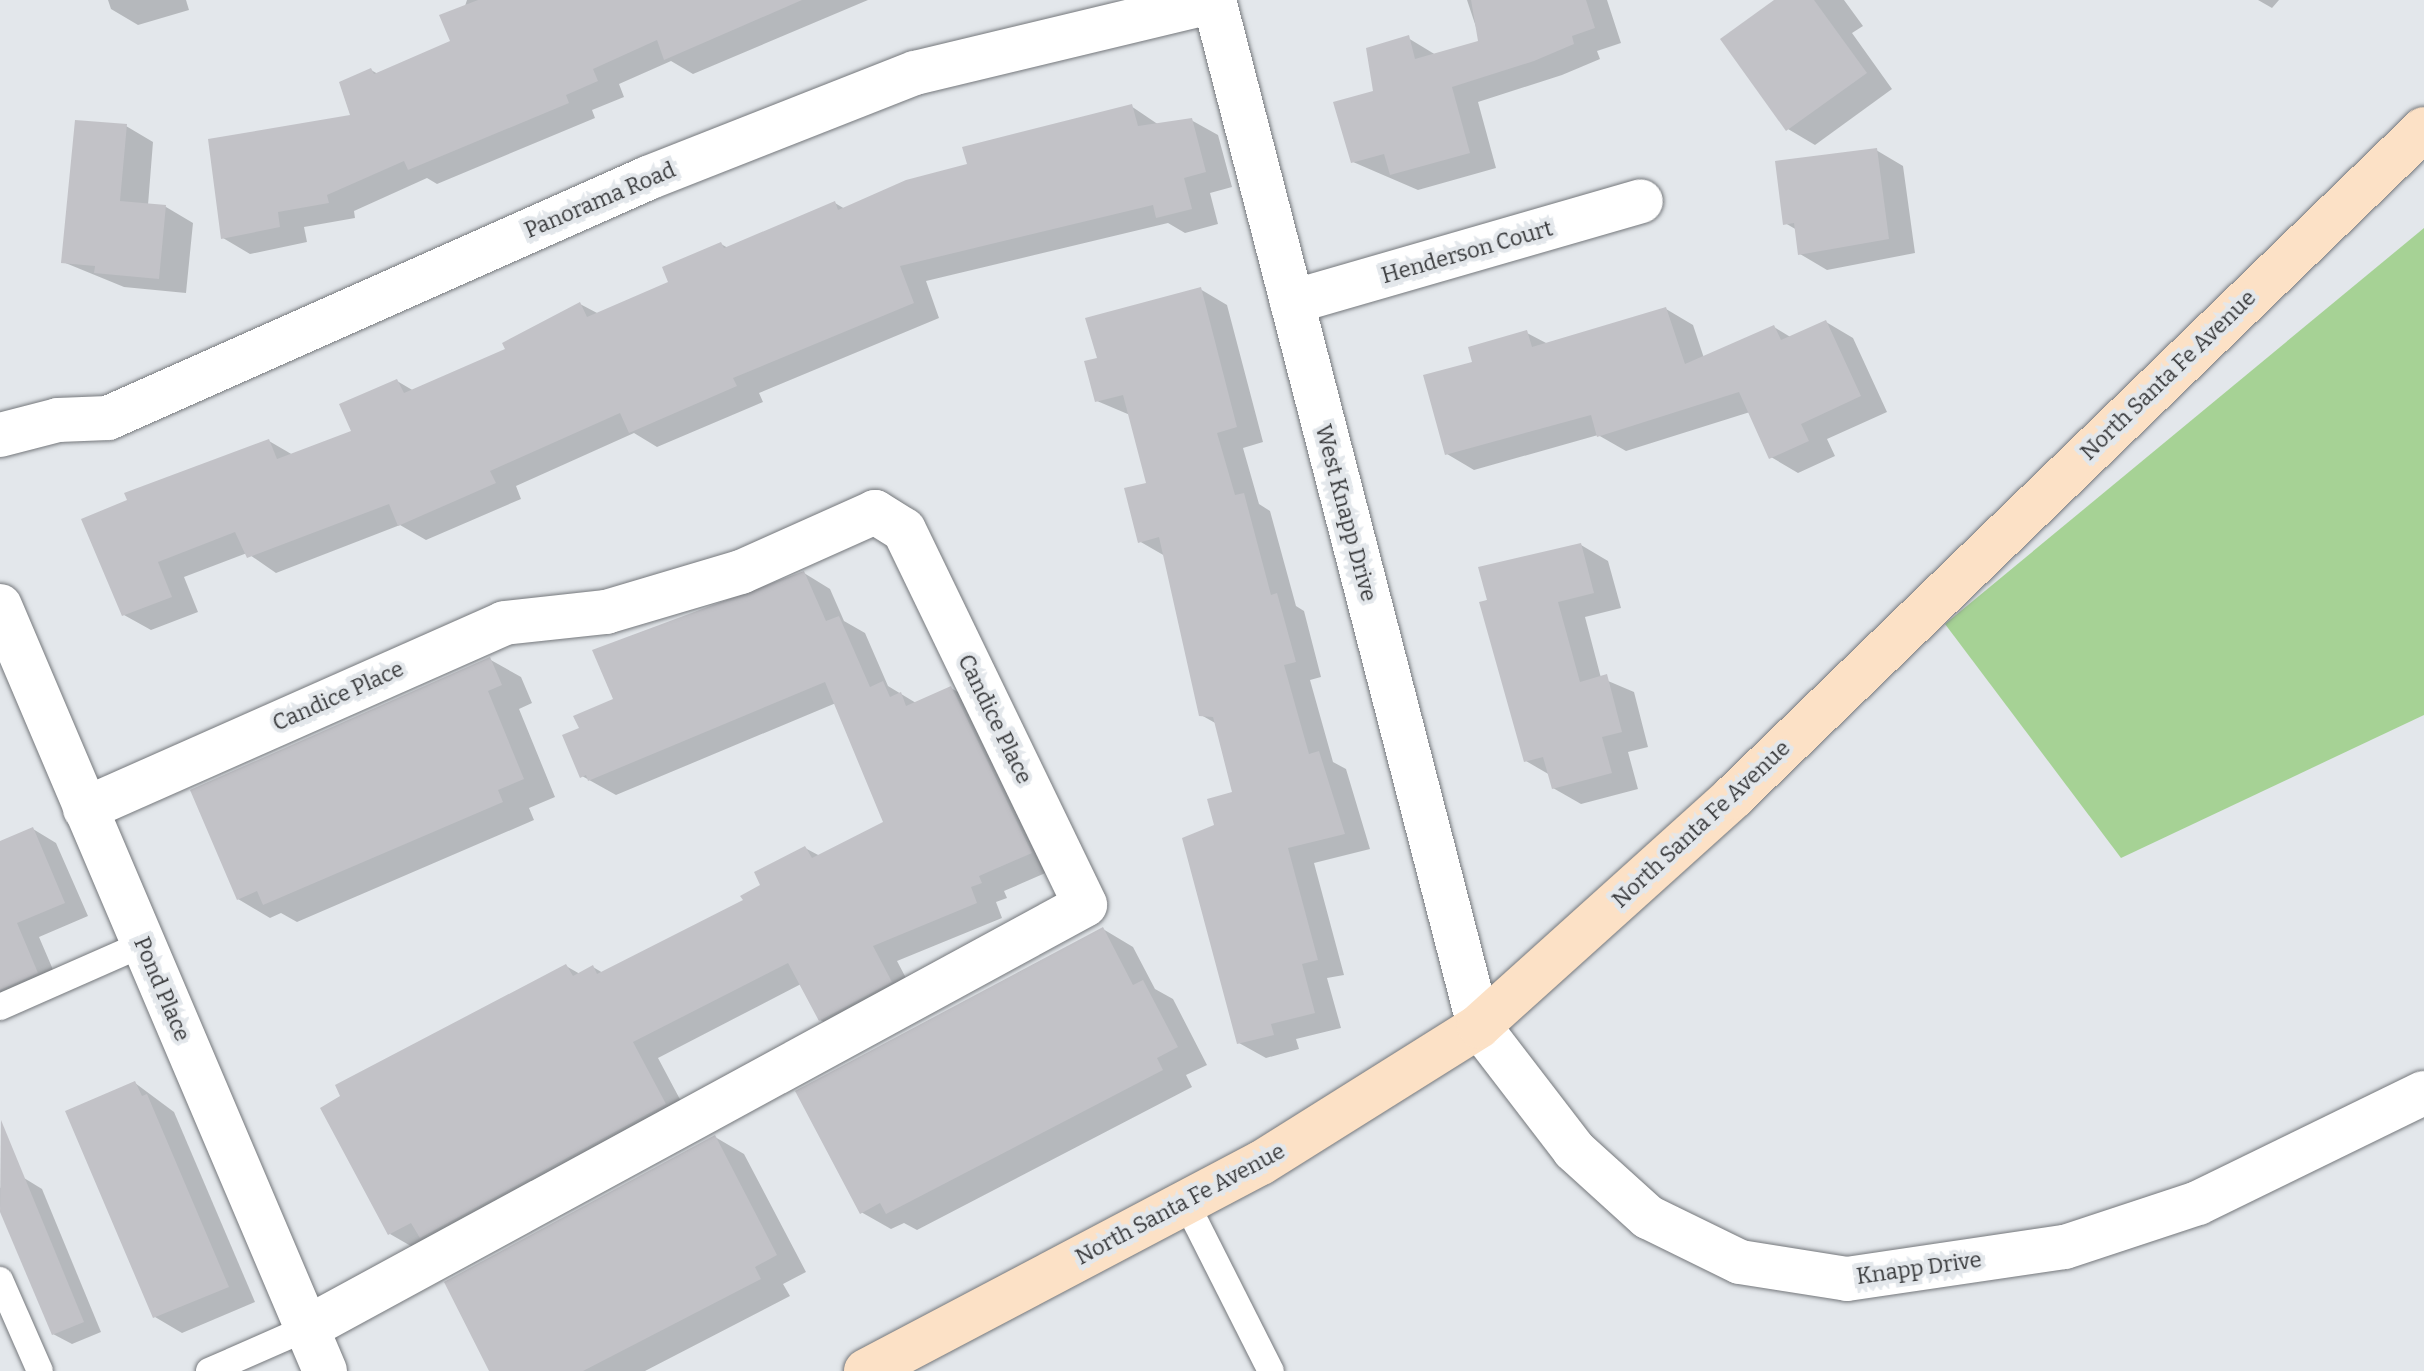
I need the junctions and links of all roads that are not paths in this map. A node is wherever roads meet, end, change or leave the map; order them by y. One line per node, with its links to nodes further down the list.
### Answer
1 (1214, 0): 4 (street, West Knapp Drive); 5 (street, Panorama Road)
2 (2424, 129): 10 (main road, North Santa Fe Avenue)
3 (1641, 201): 4 (street, Henderson Court)
4 (1292, 302): 10 (street, West Knapp Drive)
5 (0, 435)
6 (0, 606): 7 (street, Pond Place)
7 (85, 809): 8 (street, Pond Place); 14 (street, Candice Place)
8 (143, 944): 9 (lane); 14 (street, Pond Place)
9 (0, 1007)
10 (1479, 1026): 11 (street, Knapp Drive); 12 (main road, North Santa Fe Avenue)
11 (2424, 1093)
12 (1186, 1203): 18 (main road, North Santa Fe Avenue); 19 (lane)
13 (0, 1280): 15 (lane)
14 (307, 1328): 16 (lane); 17 (street, Pond Place)
15 (40, 1371)
16 (209, 1371)
17 (325, 1371)
18 (866, 1371)
19 (1271, 1371)

